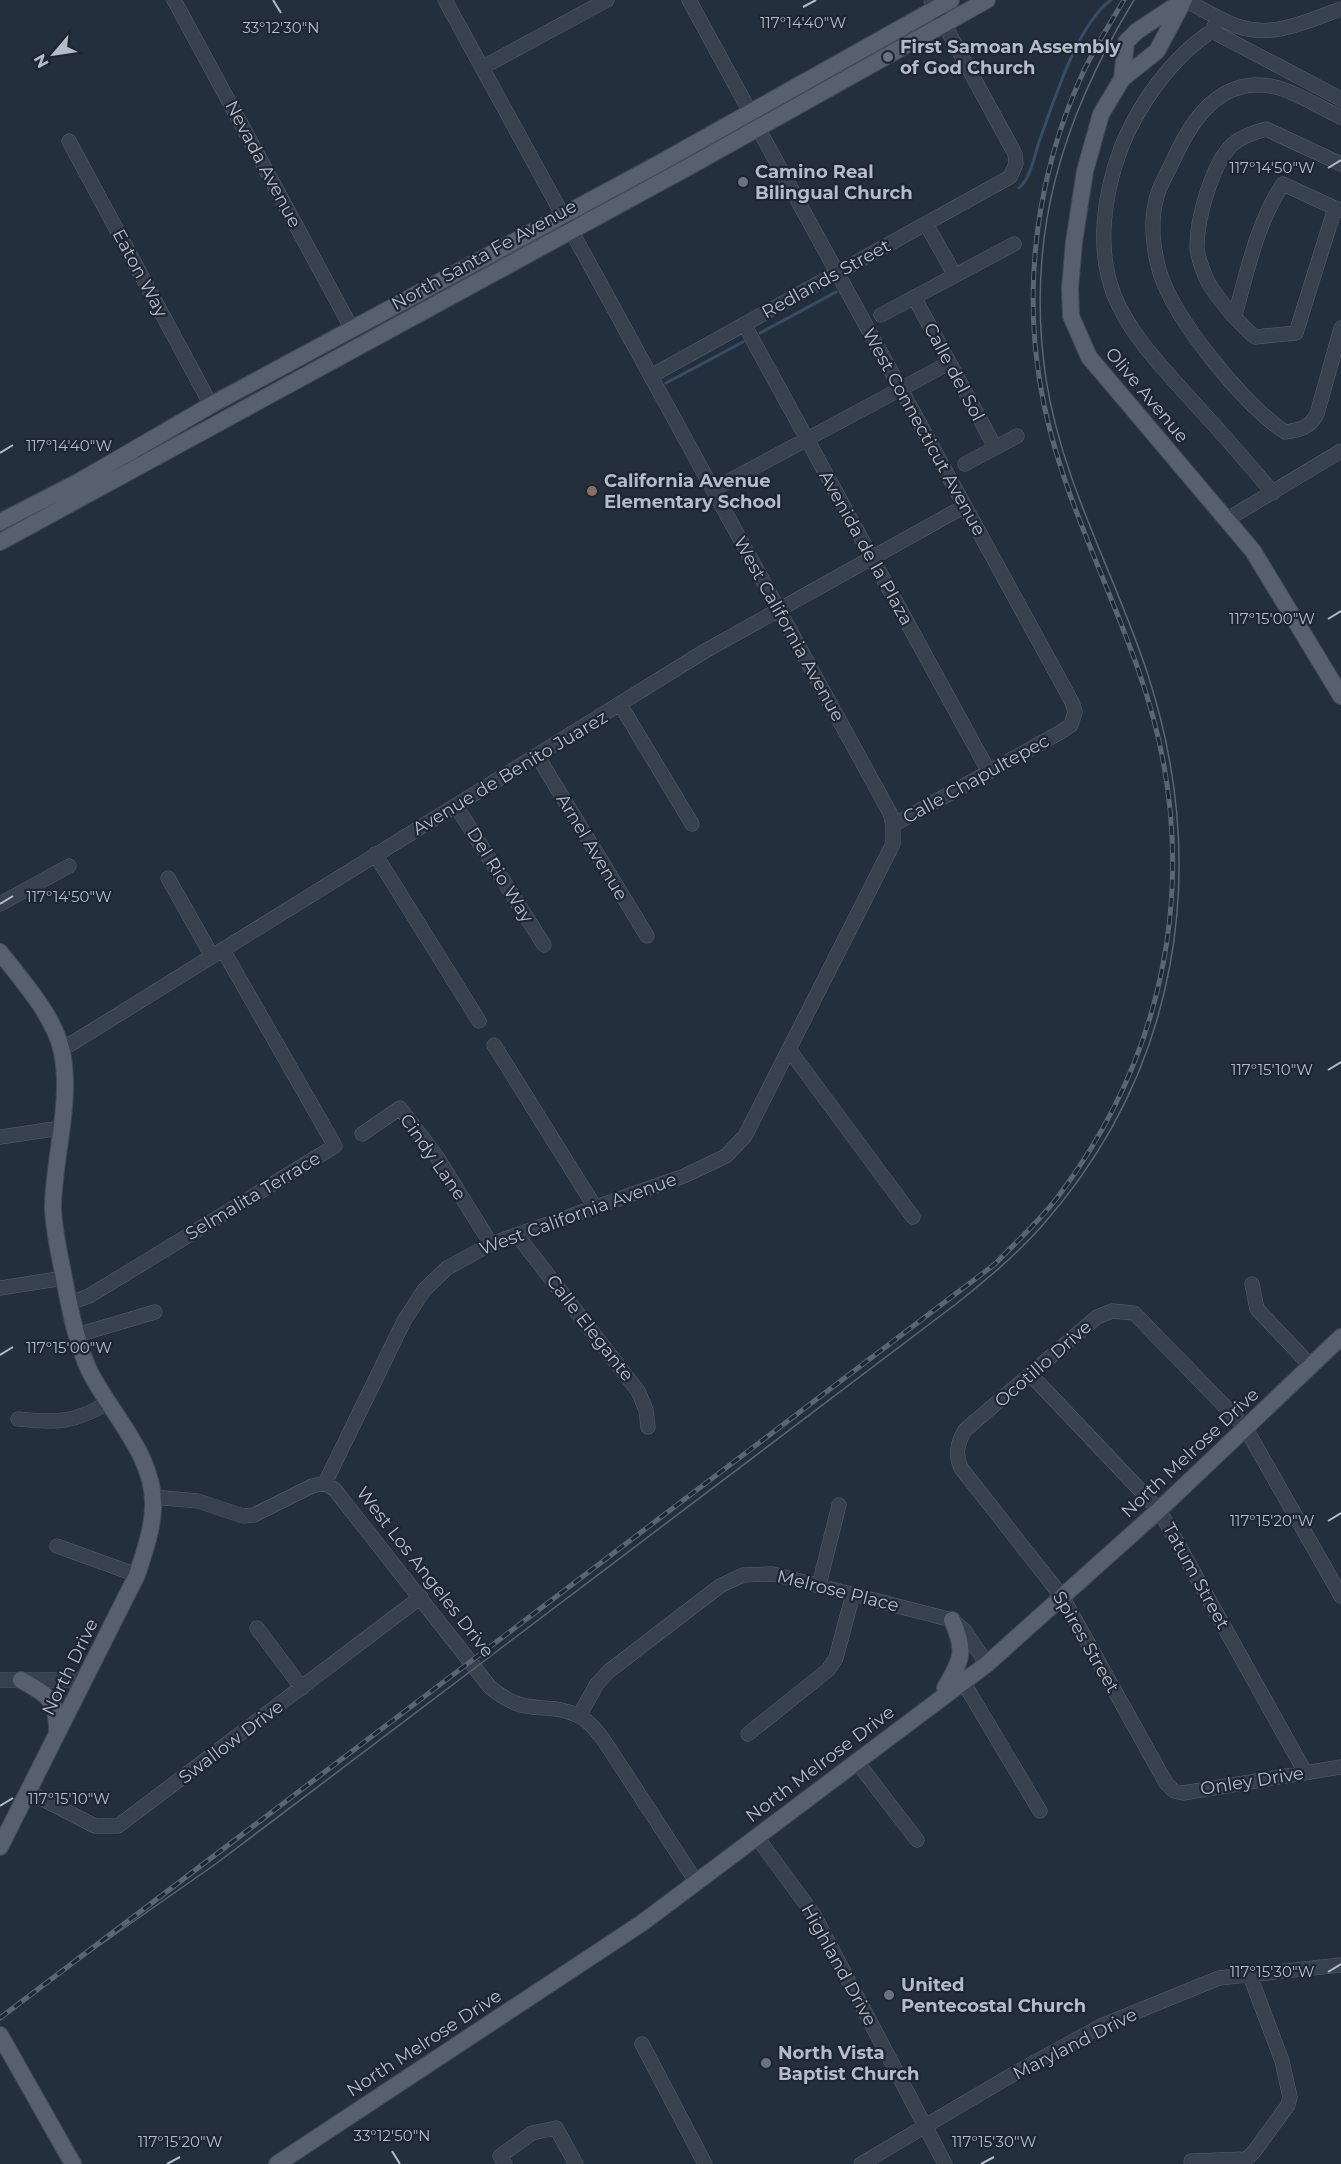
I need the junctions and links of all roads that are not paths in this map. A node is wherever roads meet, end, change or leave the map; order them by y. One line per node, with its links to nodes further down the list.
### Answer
1 (174, 0): 36 (street, Nevada Avenue)
2 (446, 0): 15 (street, West California Avenue)
3 (608, 0): 15 (street)
4 (689, 0): 18 (street)
5 (951, 0): 8 (main road, North Santa Fe Avenue)
6 (987, 0): 11 (main road, North Santa Fe Avenue)
7 (1184, 0): 10 (street); 13 (main road); 14 (main road, Olive Avenue)
8 (934, 4): 11 (street); 18 (main road, North Santa Fe Avenue)
9 (1341, 9): 10 (street)
10 (1219, 17): 12 (street)
11 (945, 25): 20 (main road, North Santa Fe Avenue); 25 (street, Redlands Street)
12 (1212, 31): 17 (street); 47 (street)
13 (1126, 42): 14 (main road); 16 (main road, Olive Avenue)
14 (1152, 56): 16 (main road, Olive Avenue)
15 (483, 67): 24 (street, West California Avenue)
16 (1122, 79): 49 (main road, Olive Avenue)
17 (1341, 99)
18 (750, 112): 24 (main road, North Santa Fe Avenue)
19 (1341, 117): 35 (street)
20 (758, 128): 24 (main road, North Santa Fe Avenue); 28 (street, West Connecticut Avenue)
21 (69, 141): 40 (street, Eaton Way)
22 (1341, 164): 33 (street)
23 (1338, 209): 33 (street); 33 (street)
24 (568, 221): 27 (main road, North Santa Fe Avenue); 31 (main road, North Santa Fe Avenue); 38 (street, West California Avenue)
25 (926, 224): 28 (street, Redlands Street); 29 (street)
26 (1014, 244): 29 (street)
27 (472, 263): 31 (main road); 36 (main road, North Santa Fe Avenue)
28 (837, 272): 34 (street, Redlands Street); 39 (street, West Connecticut Avenue)
29 (955, 275): 30 (street)
30 (914, 297): 32 (street); 37 (street, Calle del Sol)
31 (419, 313): 51 (main road, North Santa Fe Avenue)
32 (881, 315)
33 (1235, 315)
34 (744, 324): 38 (street, Redlands Street); 42 (street, Avenida de la Plaza)
35 (1341, 328)
36 (351, 329): 40 (main road, North Santa Fe Avenue)
37 (949, 363): 39 (street); 43 (street, Calle del Sol)
38 (651, 376): 46 (street, West California Avenue)
39 (901, 389): 42 (street); 48 (street, West Connecticut Avenue)
40 (211, 405): 50 (main road, North Santa Fe Avenue)
41 (1017, 436): 43 (street)
42 (808, 440): 46 (street); 52 (street, Avenida de la Plaza)
43 (995, 447): 45 (street)
44 (1341, 451): 47 (street)
45 (965, 464)
46 (714, 489): 53 (street, West California Avenue)
47 (1273, 493): 49 (street)
48 (965, 506): 52 (street, Avenue de Benito Juarez); 56 (street, West Connecticut Avenue)
49 (1226, 520): 54 (main road, Olive Avenue)
50 (0, 522)
51 (0, 542)
52 (872, 558): 53 (street, Avenue de Benito Juarez); 58 (street, Avenida de la Plaza)
53 (778, 609): 55 (street, Avenue de Benito Juarez); 61 (street, West California Avenue)
54 (1341, 696)
55 (621, 706): 57 (street, Avenue de Benito Juarez); 60 (street)
56 (1059, 733): 58 (street, Calle Chapultepec)
57 (538, 757): 59 (street, Avenue de Benito Juarez); 66 (street, Arnel Avenue)
58 (989, 772): 61 (street, Calle Chapultepec)
59 (456, 806): 62 (street, Avenue de Benito Juarez); 67 (street, Del Rio Way)
60 (692, 824)
61 (893, 825): 73 (street, West California Avenue)
62 (375, 854): 69 (street, Avenue de Benito Juarez); 70 (street)
63 (69, 866): 65 (street)
64 (168, 878): 69 (street)
65 (0, 904)
66 (647, 936)
67 (544, 945)
68 (0, 952): 72 (main road)
69 (218, 953): 72 (street, Avenue de Benito Juarez); 84 (street, Selmalita Terrace)
70 (479, 1021)
71 (494, 1045): 77 (street)
72 (62, 1050): 74 (main road)
73 (790, 1051): 77 (street, West California Avenue); 78 (street)
74 (61, 1128): 76 (street); 81 (main road)
75 (362, 1134): 80 (street, Cindy Lane)
76 (0, 1137)
77 (595, 1207): 79 (street, West California Avenue)
78 (913, 1217)
79 (518, 1235): 80 (street, West California Avenue); 92 (street, Calle Elegante)
80 (491, 1244): 96 (street, West California Avenue)
81 (64, 1278): 83 (street); 84 (main road)
82 (1252, 1284): 88 (street)
83 (0, 1288)
84 (70, 1303): 86 (main road)
85 (155, 1312): 86 (street)
86 (76, 1335): 90 (main road)
87 (1341, 1337): 88 (main road, North Melrose Drive)
88 (1310, 1365): 93 (main road, North Melrose Drive)
89 (1031, 1375): 93 (street, Ocotillo Drive); 95 (street, Ocotillo Drive); 99 (street, Tatum Street)
90 (107, 1403): 91 (street); 97 (main road)
91 (18, 1419)
92 (648, 1427)
93 (1245, 1427): 99 (main road, North Melrose Drive); 104 (street)
94 (943, 1448): 95 (street)
95 (958, 1449): 106 (street, Spires Street)
96 (325, 1483): 97 (street); 105 (street, West Los Angeles Drive)
97 (153, 1497): 101 (main road, North Drive)
98 (839, 1505): 102 (street)
99 (1159, 1510): 106 (main road, North Melrose Drive); 121 (street, Tatum Street)
100 (57, 1546): 101 (street)
101 (137, 1575): 112 (main road, North Drive)
102 (819, 1586): 103 (street, Melrose Place); 116 (street, Melrose Place)
103 (853, 1594): 107 (street, Melrose Place); 117 (street)
104 (1341, 1596)
105 (421, 1597): 114 (street, Swallow Drive); 116 (street, West Los Angeles Drive)
106 (1063, 1598): 109 (main road, North Melrose Drive); 122 (street, Spires Street)
107 (952, 1620): 109 (street); 115 (main road)
108 (257, 1628): 114 (street)
109 (987, 1664): 113 (main road, North Melrose Drive)
110 (0, 1680): 111 (street)
111 (21, 1680): 112 (street); 118 (main road)
112 (85, 1680): 118 (main road, North Drive)
113 (962, 1680): 115 (main road, North Melrose Drive); 124 (street)
114 (302, 1688): 123 (street, Swallow Drive)
115 (941, 1696): 119 (main road, North Melrose Drive)
116 (579, 1716): 128 (street)
117 (748, 1734)
118 (57, 1737): 123 (main road, North Drive)
119 (857, 1762): 125 (main road, North Melrose Drive); 126 (street)
120 (1341, 1767): 121 (street, Onley Drive)
121 (1305, 1772): 122 (street, Onley Drive)
122 (1166, 1783)
123 (29, 1792): 127 (main road, North Drive)
124 (1040, 1811)
125 (756, 1836): 128 (main road, North Melrose Drive); 133 (street, Highland Drive)
126 (917, 1840)
127 (0, 1847)
128 (697, 1883): 137 (main road, North Melrose Drive)
129 (1341, 1965): 130 (street, Maryland Drive)
130 (1249, 1973): 133 (street, Maryland Drive); 135 (street)
131 (0, 2035): 136 (main road)
132 (642, 2044): 139 (street)
133 (927, 2126): 140 (street, Maryland Drive); 141 (street, Highland Drive)
134 (502, 2160): 138 (street)
135 (1191, 2161)
136 (73, 2164)
137 (277, 2164)
138 (576, 2164)
139 (705, 2164)
140 (861, 2164)
141 (945, 2164)

